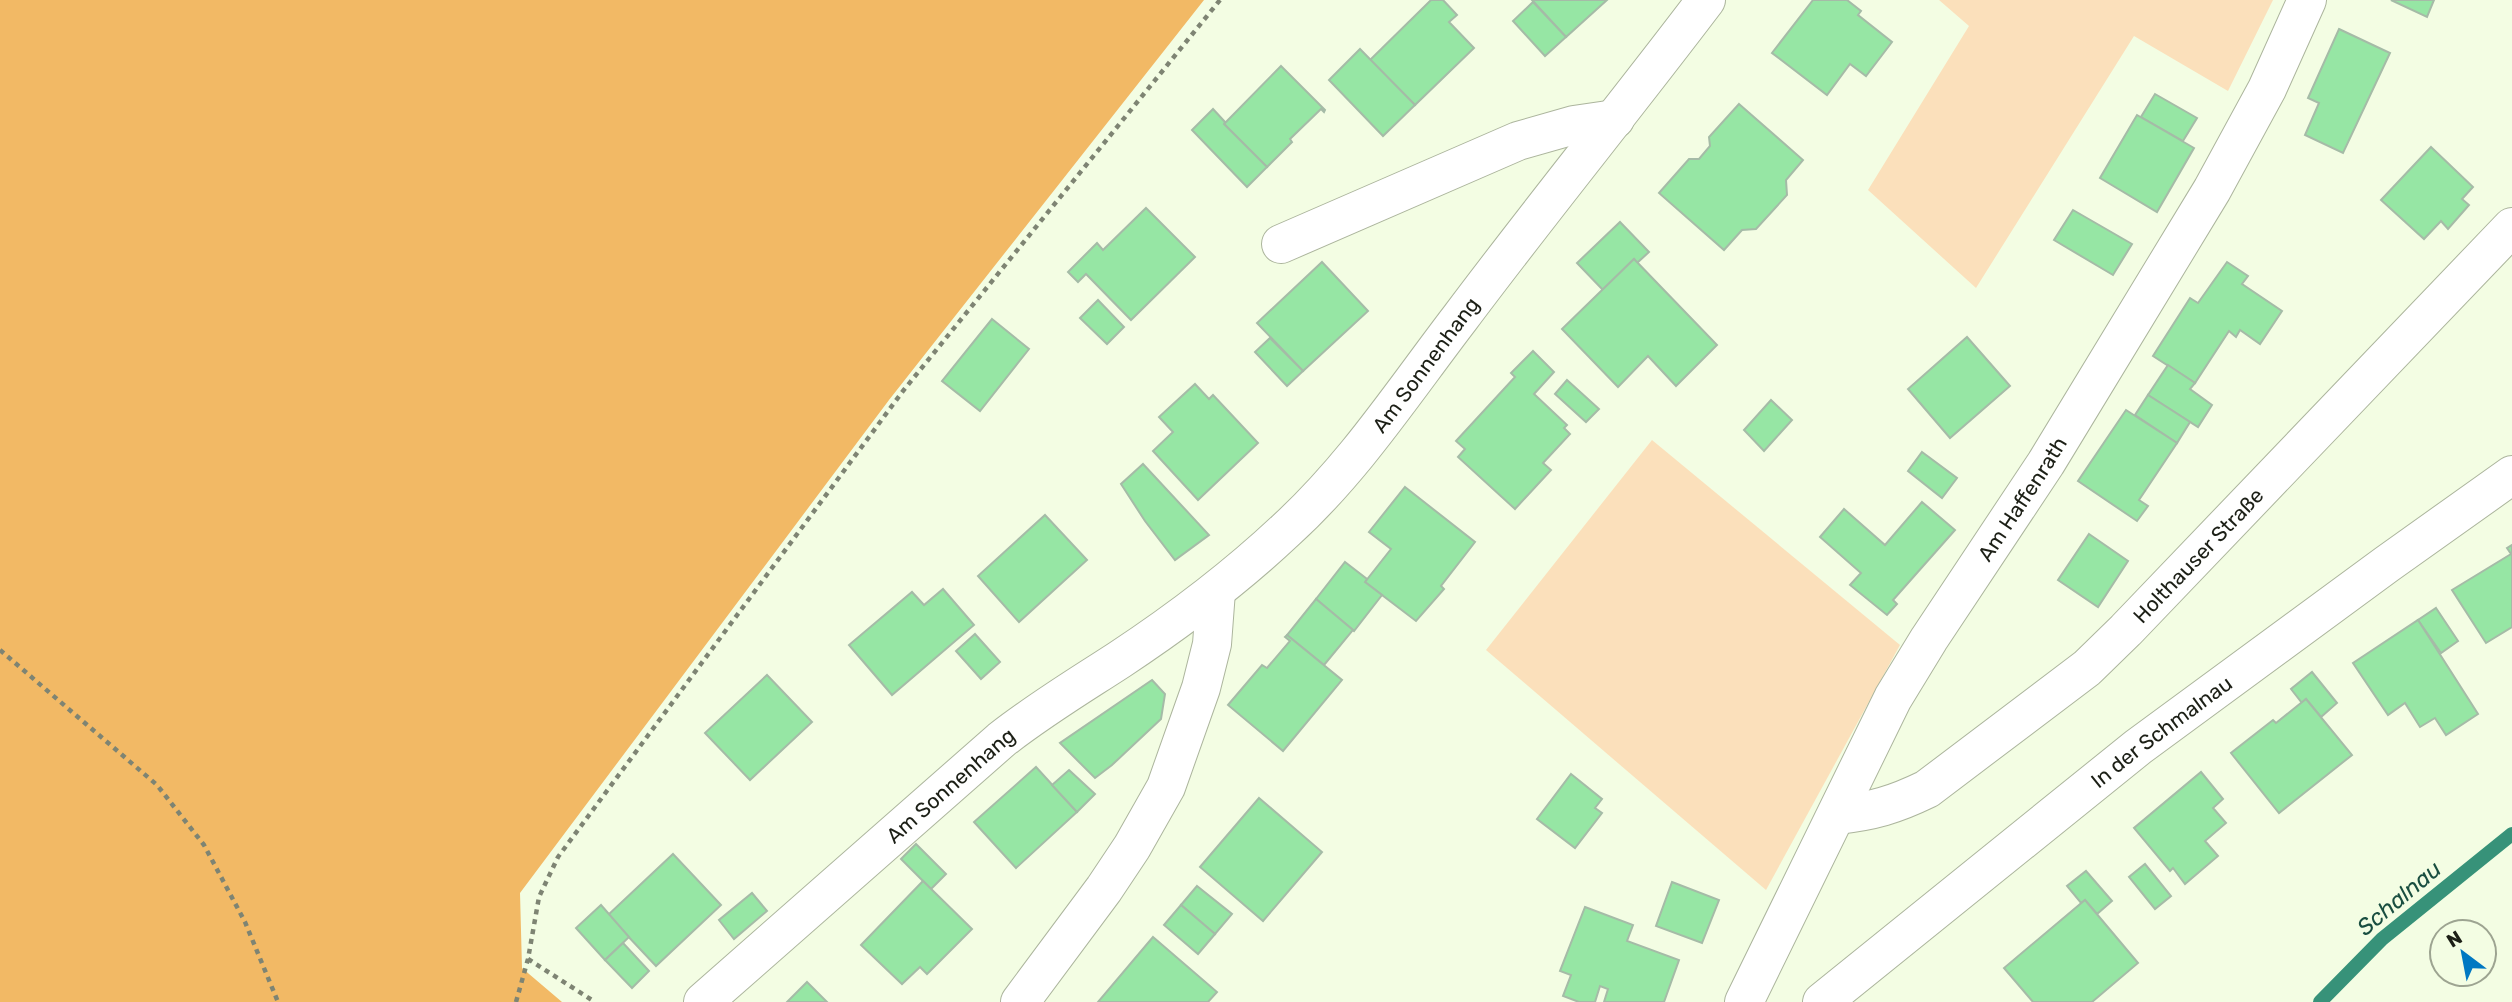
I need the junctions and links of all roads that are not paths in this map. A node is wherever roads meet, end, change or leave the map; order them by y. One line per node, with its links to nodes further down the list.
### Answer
1 (1706, 0): 3 (street, Am Sonnenhang)
2 (2307, 0): 8 (street, Am Haffenrath)
3 (1615, 119): 5 (street); 7 (street, Am Sonnenhang)
4 (2512, 227): 8 (street, Holthauser Straße)
5 (1281, 244)
6 (2512, 475): 12 (street, In der Schmalnau)
7 (1216, 591): 9 (street, Am Sonnenhang); 10 (street)
8 (1837, 815): 11 (street, Am Haffenrath)
9 (703, 1002)
10 (1020, 1002)
11 (1744, 1002)
12 (1822, 1002)

